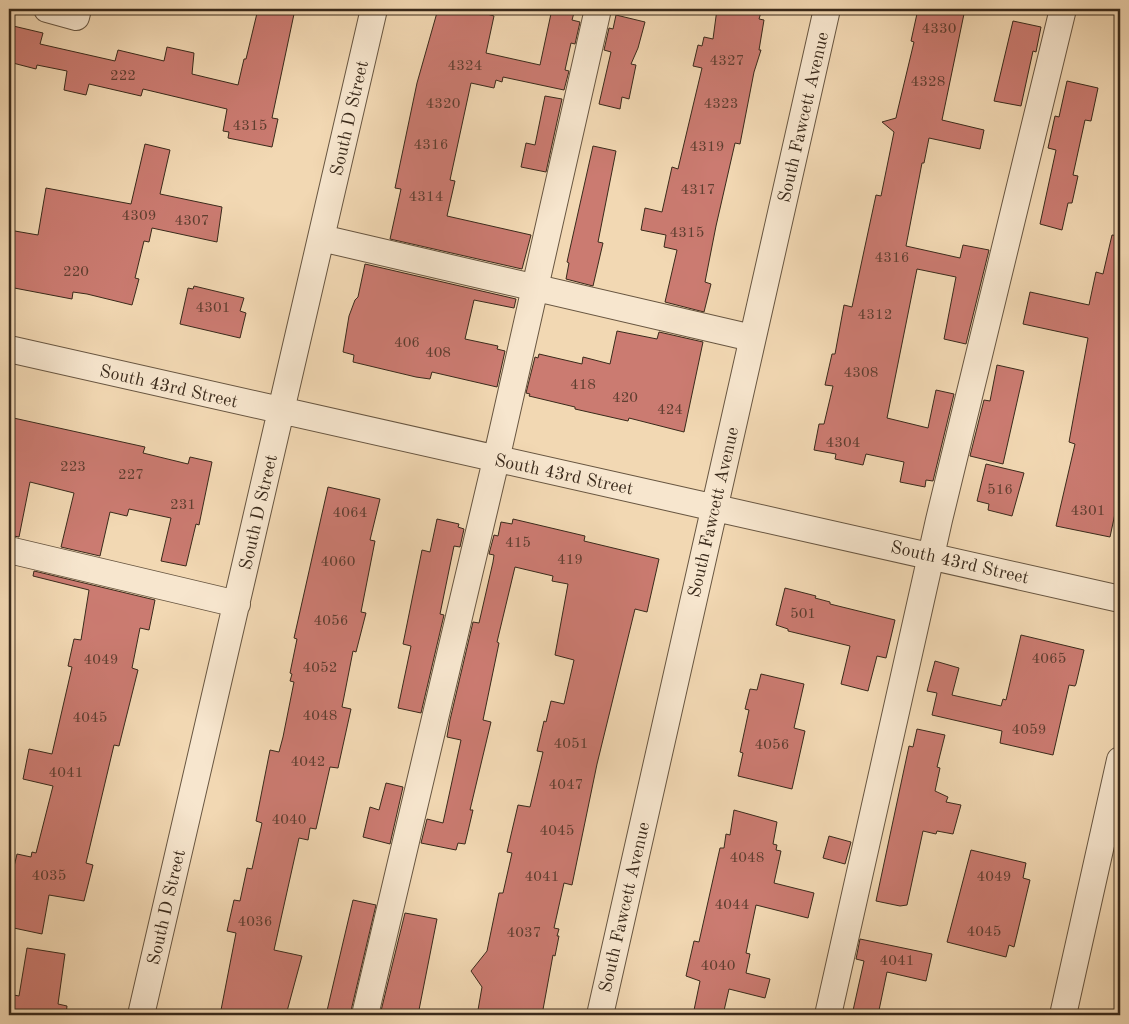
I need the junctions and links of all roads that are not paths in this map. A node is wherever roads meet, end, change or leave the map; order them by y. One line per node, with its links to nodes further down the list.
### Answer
1 (48, 9): 2 (street)
2 (78, 9)
3 (374, 9): 7 (street, South D Street)
4 (598, 9): 8 (street)
5 (828, 9): 9 (street, South Fawcett Avenue)
6 (1063, 9): 15 (street)
7 (321, 238): 8 (street); 11 (street, South D Street)
8 (534, 288): 9 (street); 12 (street)
9 (752, 338): 13 (street, South Fawcett Avenue)
10 (9, 349): 11 (street, South 43rd Street)
11 (282, 412): 12 (street, South 43rd Street); 17 (street, South D Street)
12 (496, 460): 13 (street, South 43rd Street); 20 (street)
13 (714, 506): 15 (street, South 43rd Street); 21 (street, South Fawcett Avenue)
14 (9, 550): 17 (street)
15 (931, 556): 16 (street, South 43rd Street); 22 (street)
16 (1120, 599)
17 (237, 604): 19 (street, South D Street)
18 (1120, 760): 23 (street)
19 (141, 1015)
20 (366, 1015)
21 (600, 1015)
22 (828, 1015)
23 (1063, 1015)

